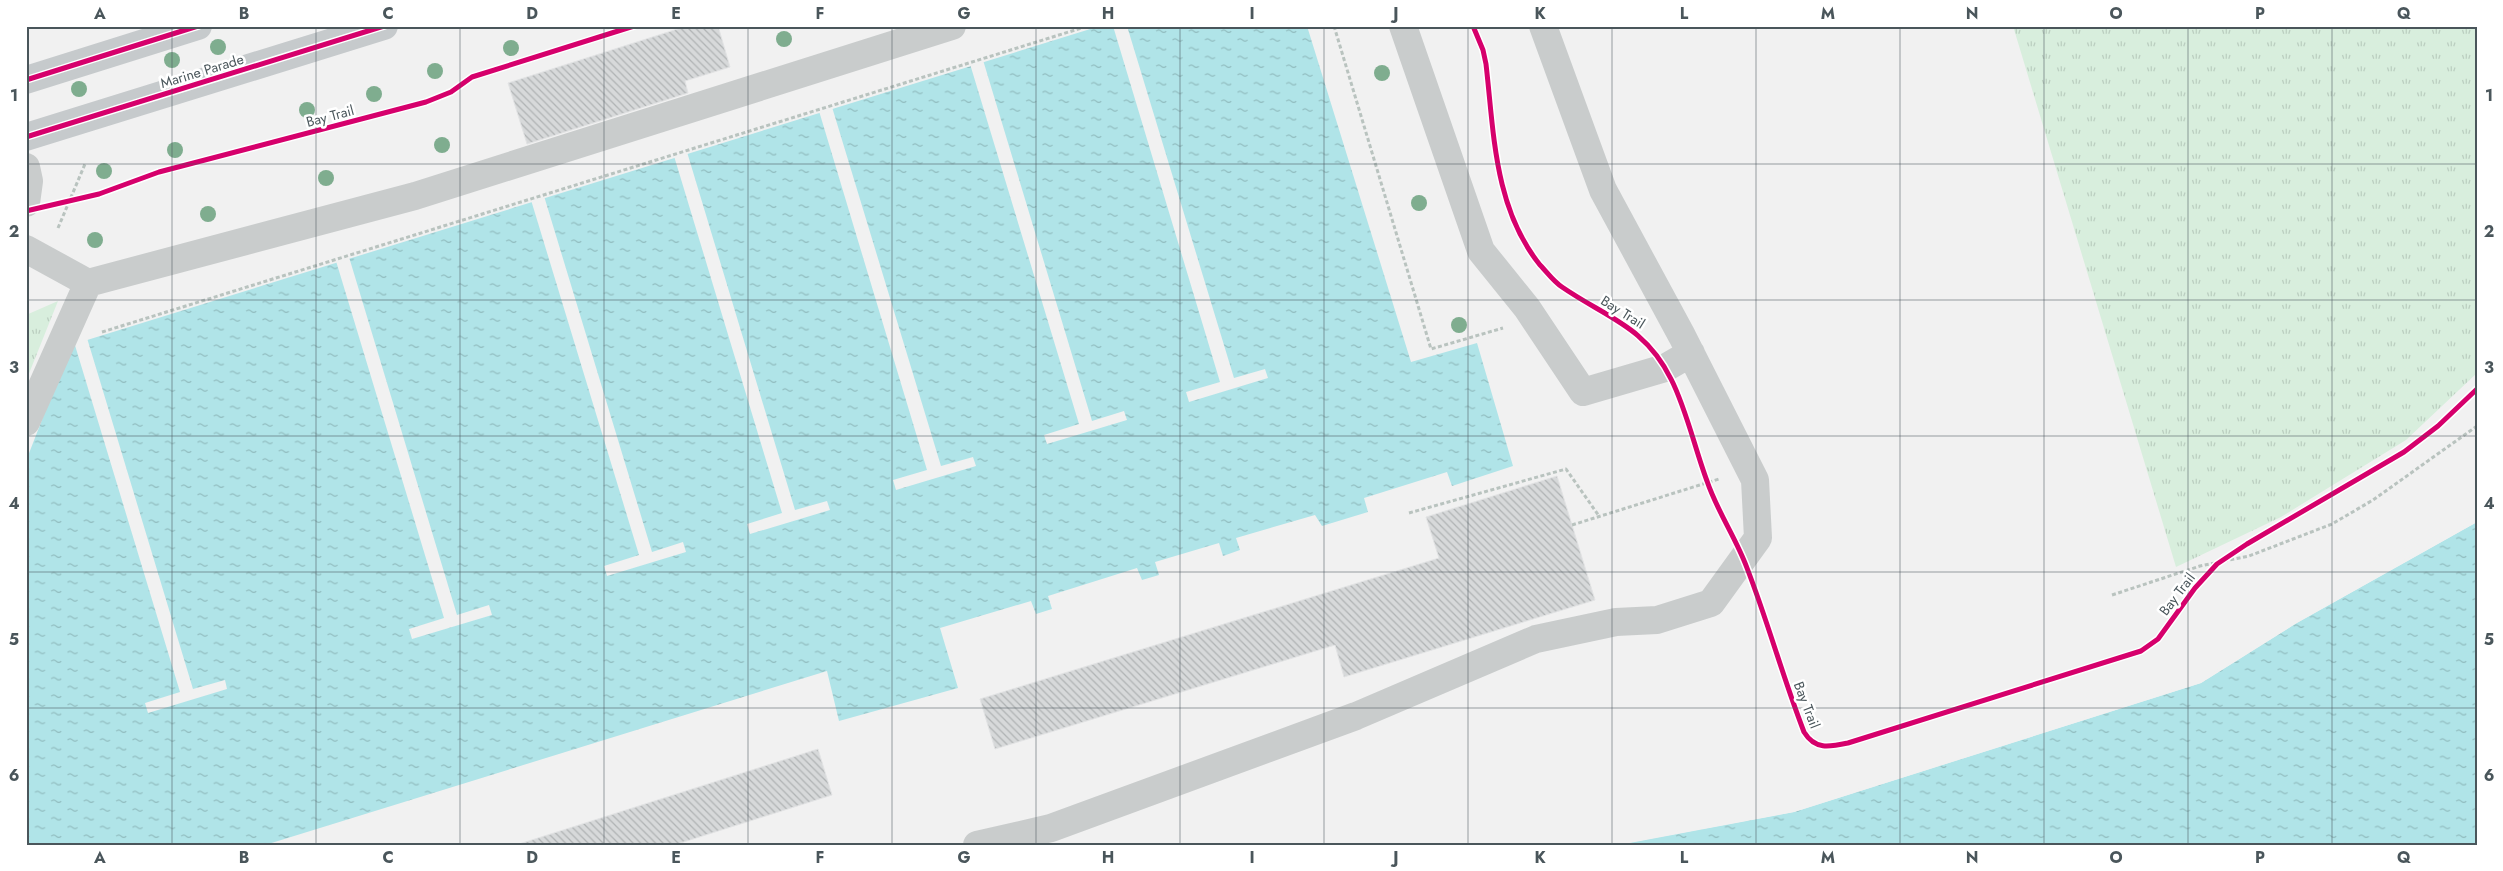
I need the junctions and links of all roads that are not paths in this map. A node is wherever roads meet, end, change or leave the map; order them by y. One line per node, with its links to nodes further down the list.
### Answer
1 (198, 26): 6 (main road)
2 (384, 26): 7 (main road, Marine Parade)
3 (952, 26): 11 (lane)
4 (1403, 26): 12 (lane)
5 (1543, 26): 12 (lane)
6 (26, 80)
7 (26, 137)
8 (26, 167): 9 (lane)
9 (26, 203)
10 (26, 249): 11 (lane)
11 (88, 284): 13 (lane)
12 (1690, 353): 14 (lane)
13 (26, 422)
14 (977, 845)

